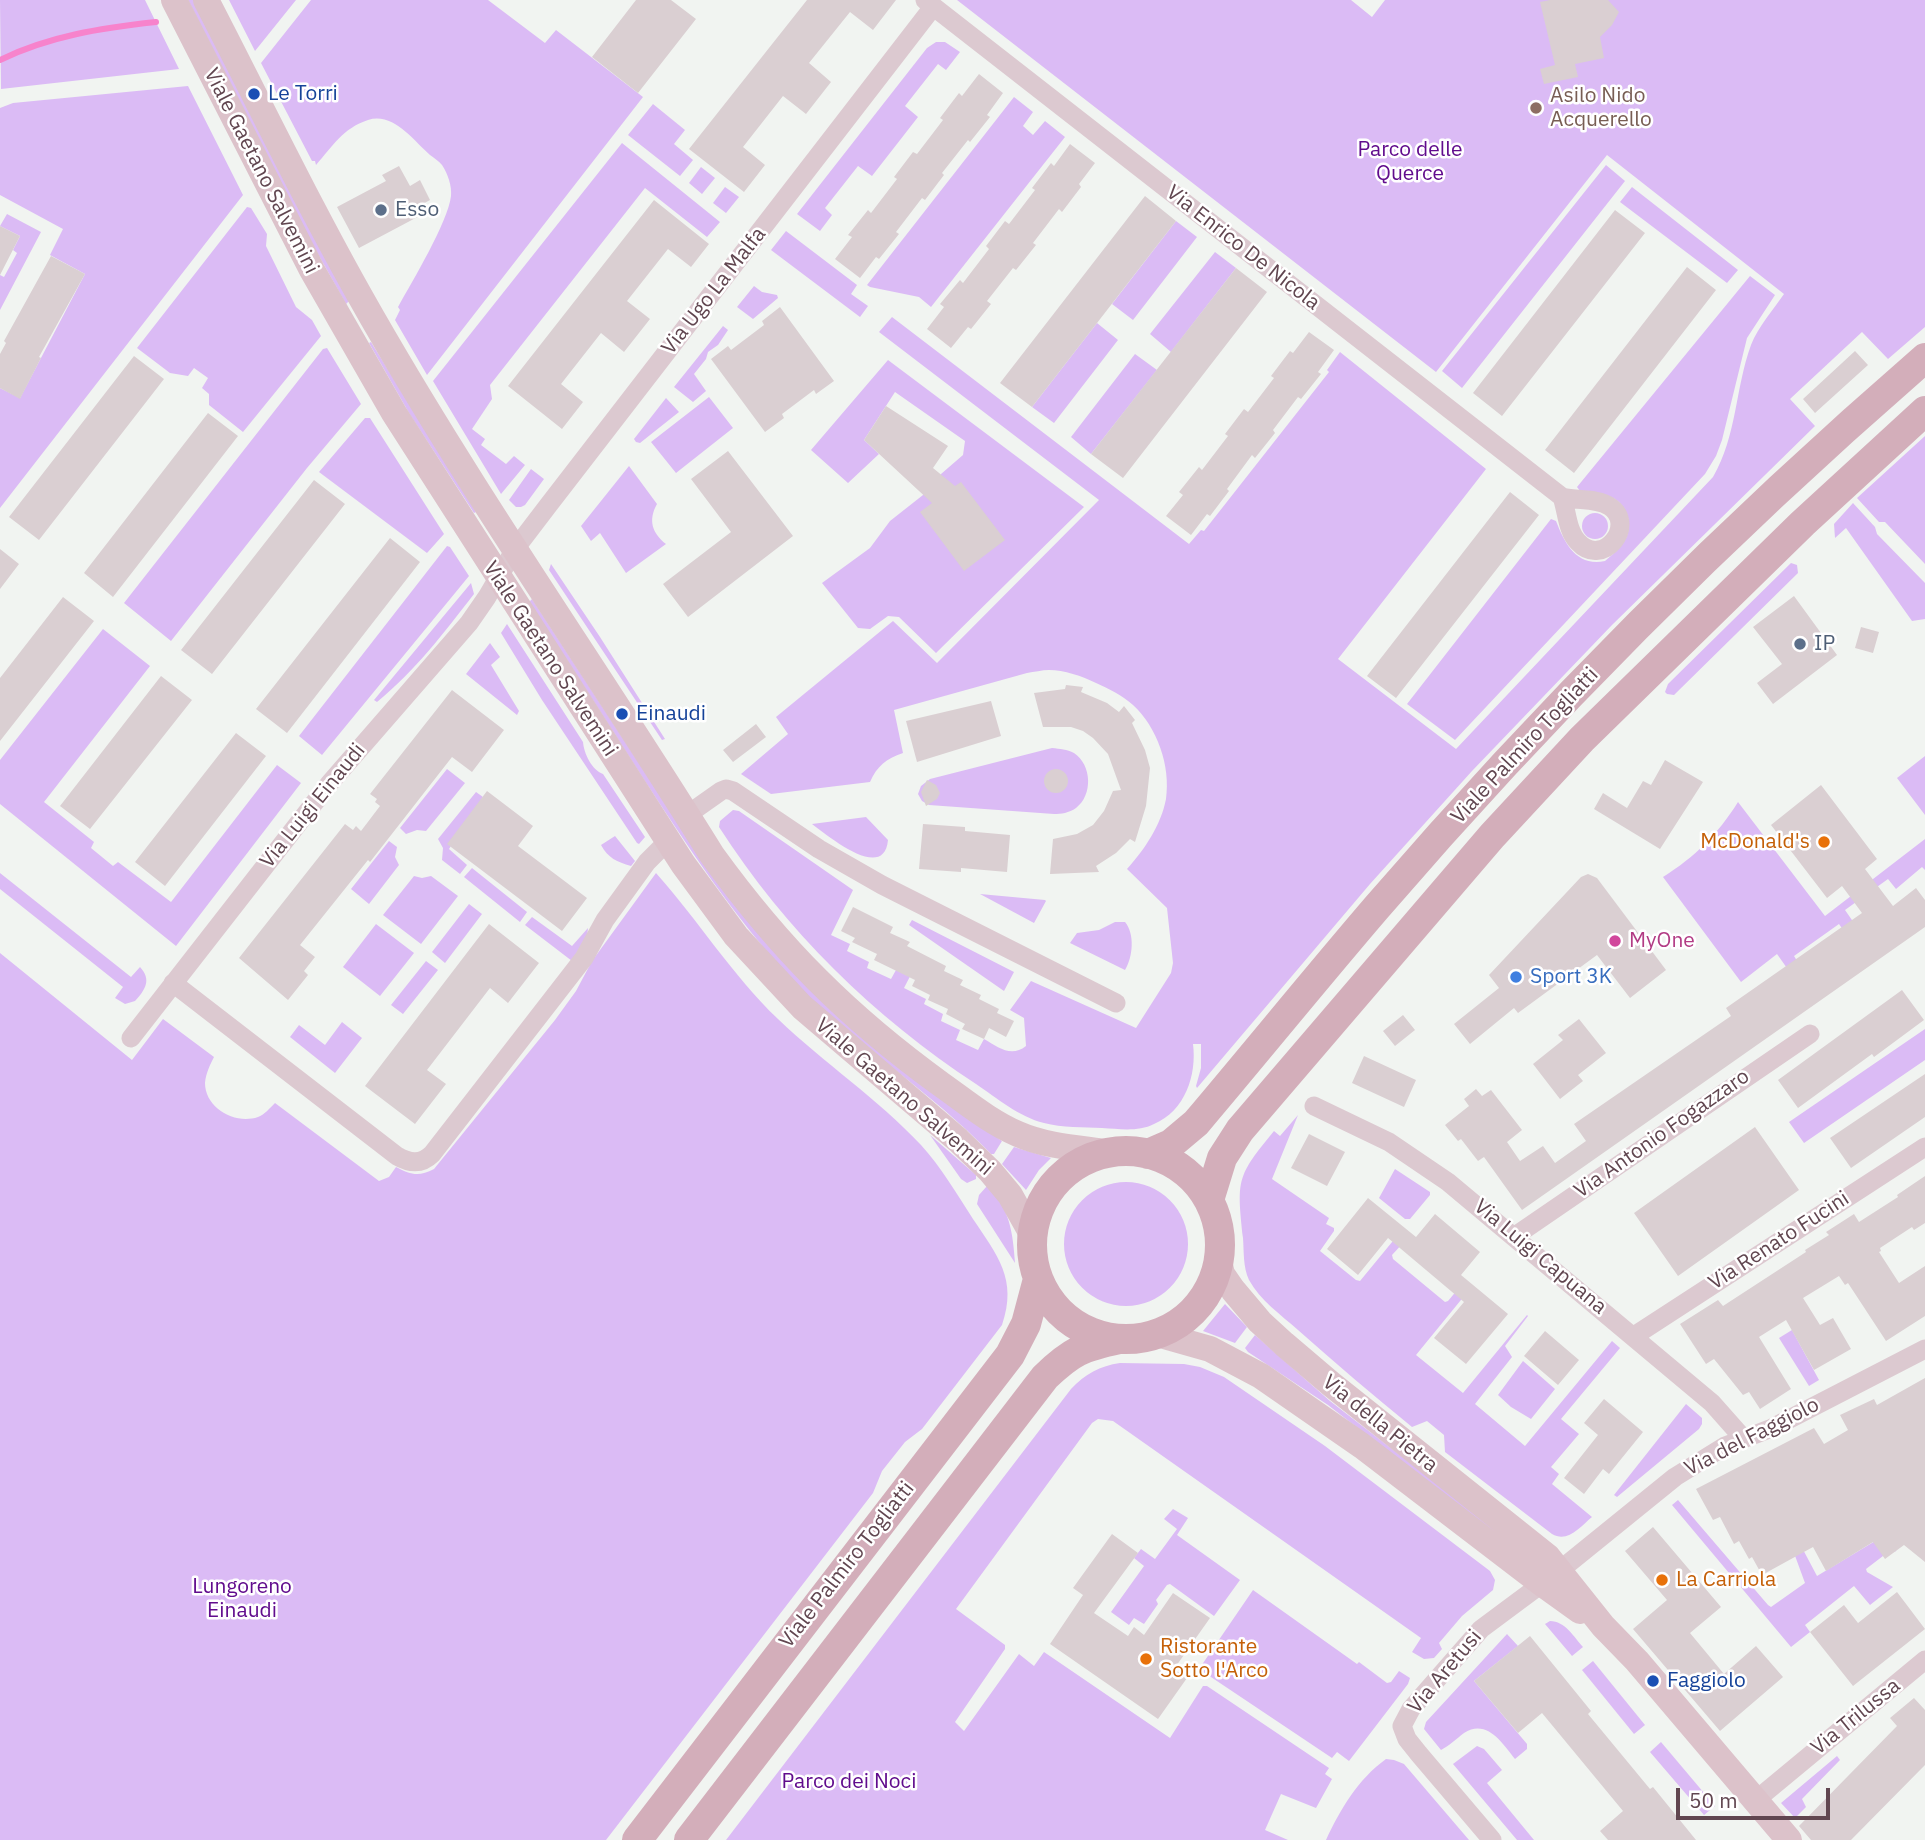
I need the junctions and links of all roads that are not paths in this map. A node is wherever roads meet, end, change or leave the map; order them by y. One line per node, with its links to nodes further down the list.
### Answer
1 (174, 0): 5 (main road, Viale Gaetano Salvemini)
2 (206, 0): 4 (main road, Viale Gaetano Salvemini)
3 (929, 3): 8 (street, Via Enrico De Nicola); 9 (street, Via Ugo La Malfa)
4 (372, 317): 5 (main road); 9 (main road, Viale Gaetano Salvemini)
5 (346, 331): 10 (main road, Viale Gaetano Salvemini)
6 (1925, 358): 20 (main road, Viale Palmiro Togliatti)
7 (1925, 411): 21 (main road, Viale Palmiro Togliatti)
8 (1562, 496)
9 (515, 549): 10 (street, Via Ugo La Malfa); 11 (main road, Viale Gaetano Salvemini)
10 (498, 577): 12 (main road, Viale Gaetano Salvemini); 13 (street, Via Luigi Einaudi)
11 (687, 815): 14 (street); 19 (main road, Viale Gaetano Salvemini)
12 (667, 841): 13 (street); 22 (main road, Viale Gaetano Salvemini)
13 (173, 983): 16 (street, Via Luigi Einaudi)
14 (1116, 1003)
15 (1810, 1034): 23 (street, Via Antonio Fogazzaro)
16 (131, 1038)
17 (1314, 1106): 23 (street, Via Luigi Capuana)
18 (1925, 1147): 27 (street, Via Renato Fucini)
19 (1106, 1152): 20 (main road); 22 (main road)
20 (1148, 1154): 21 (main road)
21 (1209, 1200): 24 (main road)
22 (1033, 1236): 25 (main road)
23 (1516, 1236): 27 (street, Via Luigi Capuana)
24 (1219, 1262): 26 (main road); 31 (main road, Via della Pietra)
25 (1038, 1279): 28 (main road); 34 (main road, Viale Palmiro Togliatti)
26 (1157, 1334): 28 (main road); 31 (main road, Via della Pietra)
27 (1634, 1336): 30 (street, Via Luigi Capuana)
28 (1119, 1339): 35 (main road, Viale Palmiro Togliatti)
29 (1925, 1349): 30 (street, Via del Faggiolo)
30 (1743, 1438): 31 (street, Via del Faggiolo)
31 (1550, 1577): 33 (main road, Via della Pietra); 36 (street, Via Aretusi)
32 (1925, 1660): 33 (street, Via Trilussa)
33 (1756, 1800): 37 (main road, Via della Pietra)
34 (637, 1840)
35 (689, 1840)
36 (1492, 1840)
37 (1789, 1840)

